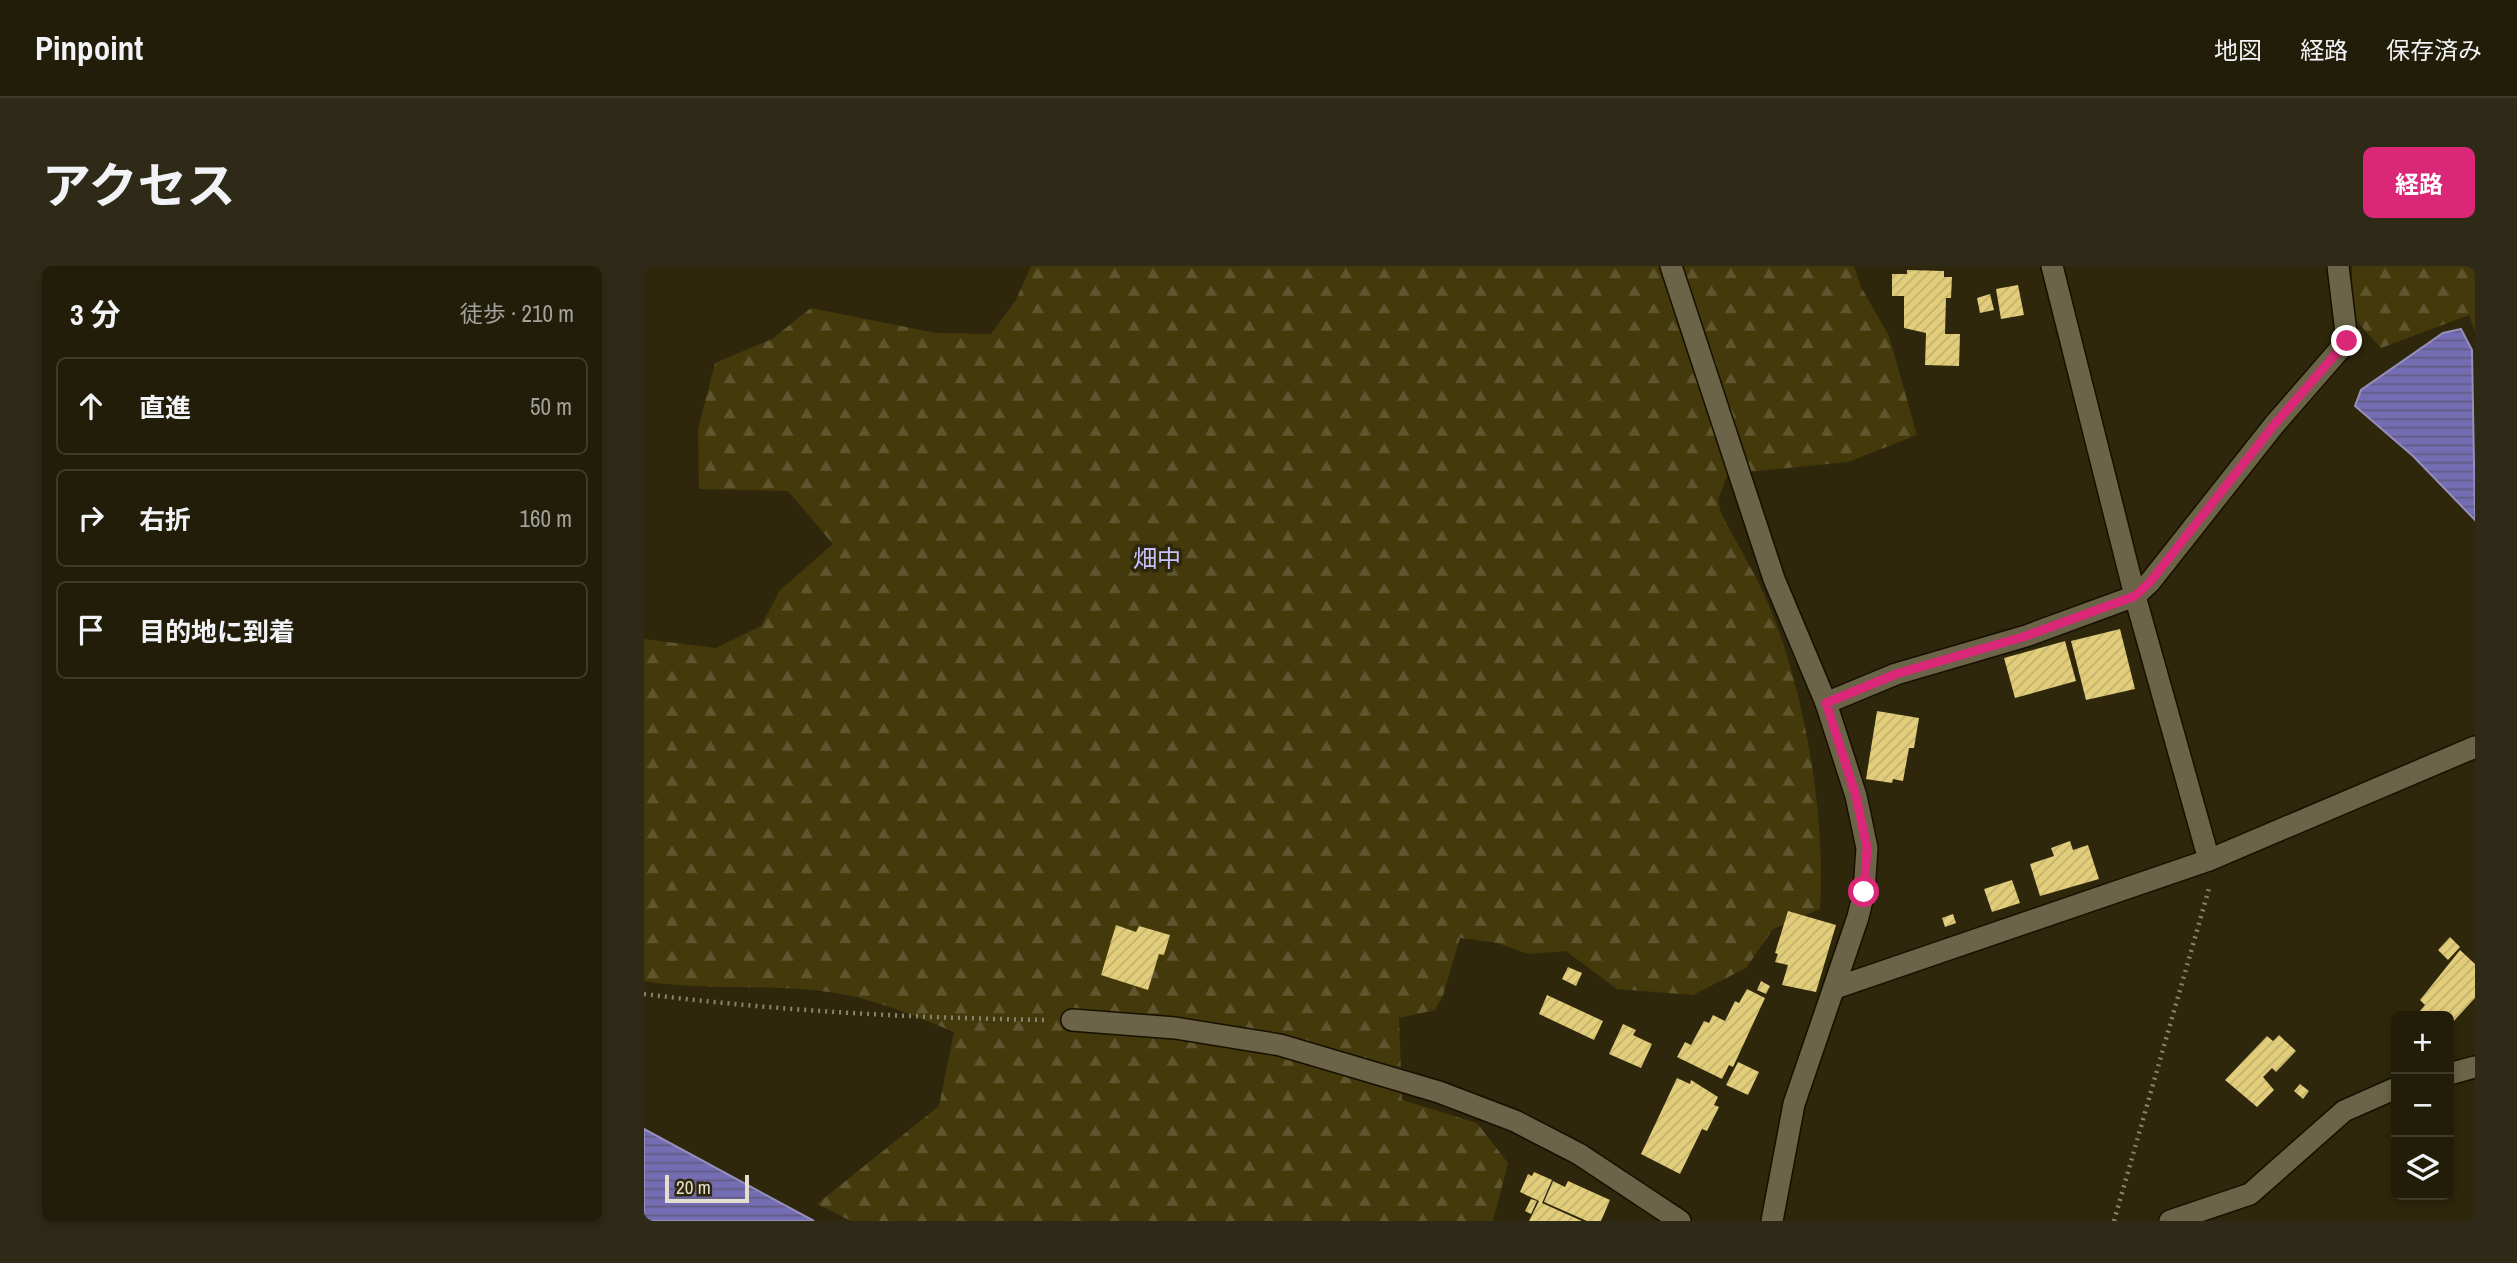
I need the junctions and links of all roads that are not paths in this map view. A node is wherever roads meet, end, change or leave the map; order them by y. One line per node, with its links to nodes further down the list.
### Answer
1 (1671, 266): 5 (street)
2 (2052, 266): 4 (street)
3 (2338, 266): 4 (street)
4 (2135, 596): 5 (street); 7 (street)
5 (1826, 703): 8 (street)
6 (2475, 747): 7 (street)
7 (2214, 858): 8 (street)
8 (1835, 988): 14 (street)
9 (1072, 1020): 13 (street)
10 (2475, 1067): 11 (street)
11 (2454, 1073)
12 (2391, 1090): 15 (street)
13 (1680, 1221)
14 (1772, 1221)
15 (2170, 1221)

